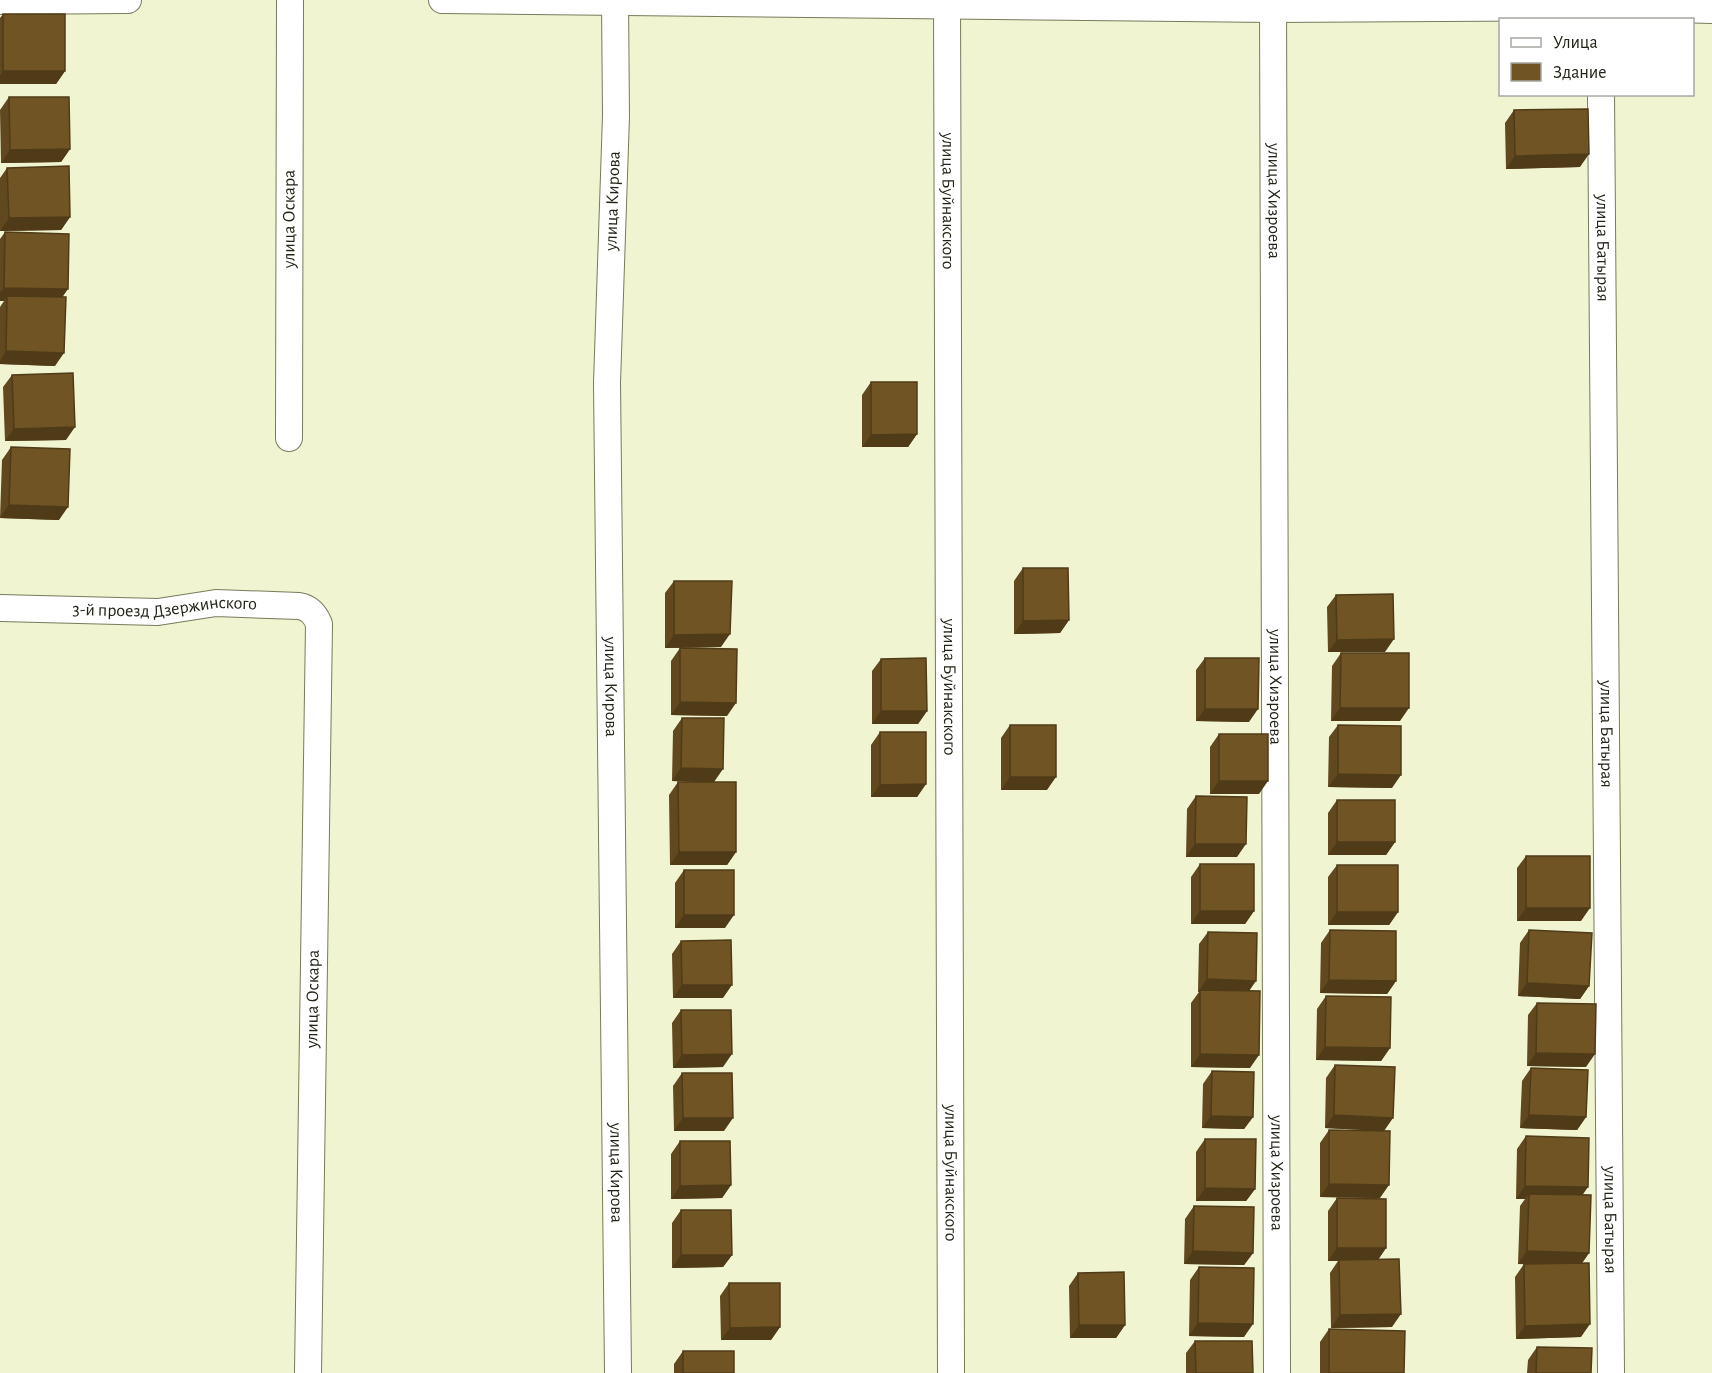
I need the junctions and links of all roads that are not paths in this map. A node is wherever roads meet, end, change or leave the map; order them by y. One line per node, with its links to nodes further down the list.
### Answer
1 (128, 0): 4 (street)
2 (290, 0): 11 (street, улица Оскара)
3 (442, 0): 5 (street)
4 (0, 1)
5 (615, 1): 6 (street); 15 (street, улица Кирова)
6 (947, 2): 7 (street); 16 (street, улица Буйнакского)
7 (1273, 5): 8 (street); 17 (street, улица Хизроева)
8 (1601, 9): 9 (street)
9 (1712, 10)
10 (1601, 96): 18 (street, улица Батырая)
11 (289, 438)
12 (0, 608): 13 (street, 3-й проезд Дзержинского)
13 (319, 624): 14 (street, улица Оскара)
14 (308, 1373)
15 (618, 1373)
16 (951, 1373)
17 (1277, 1373)
18 (1611, 1373)

